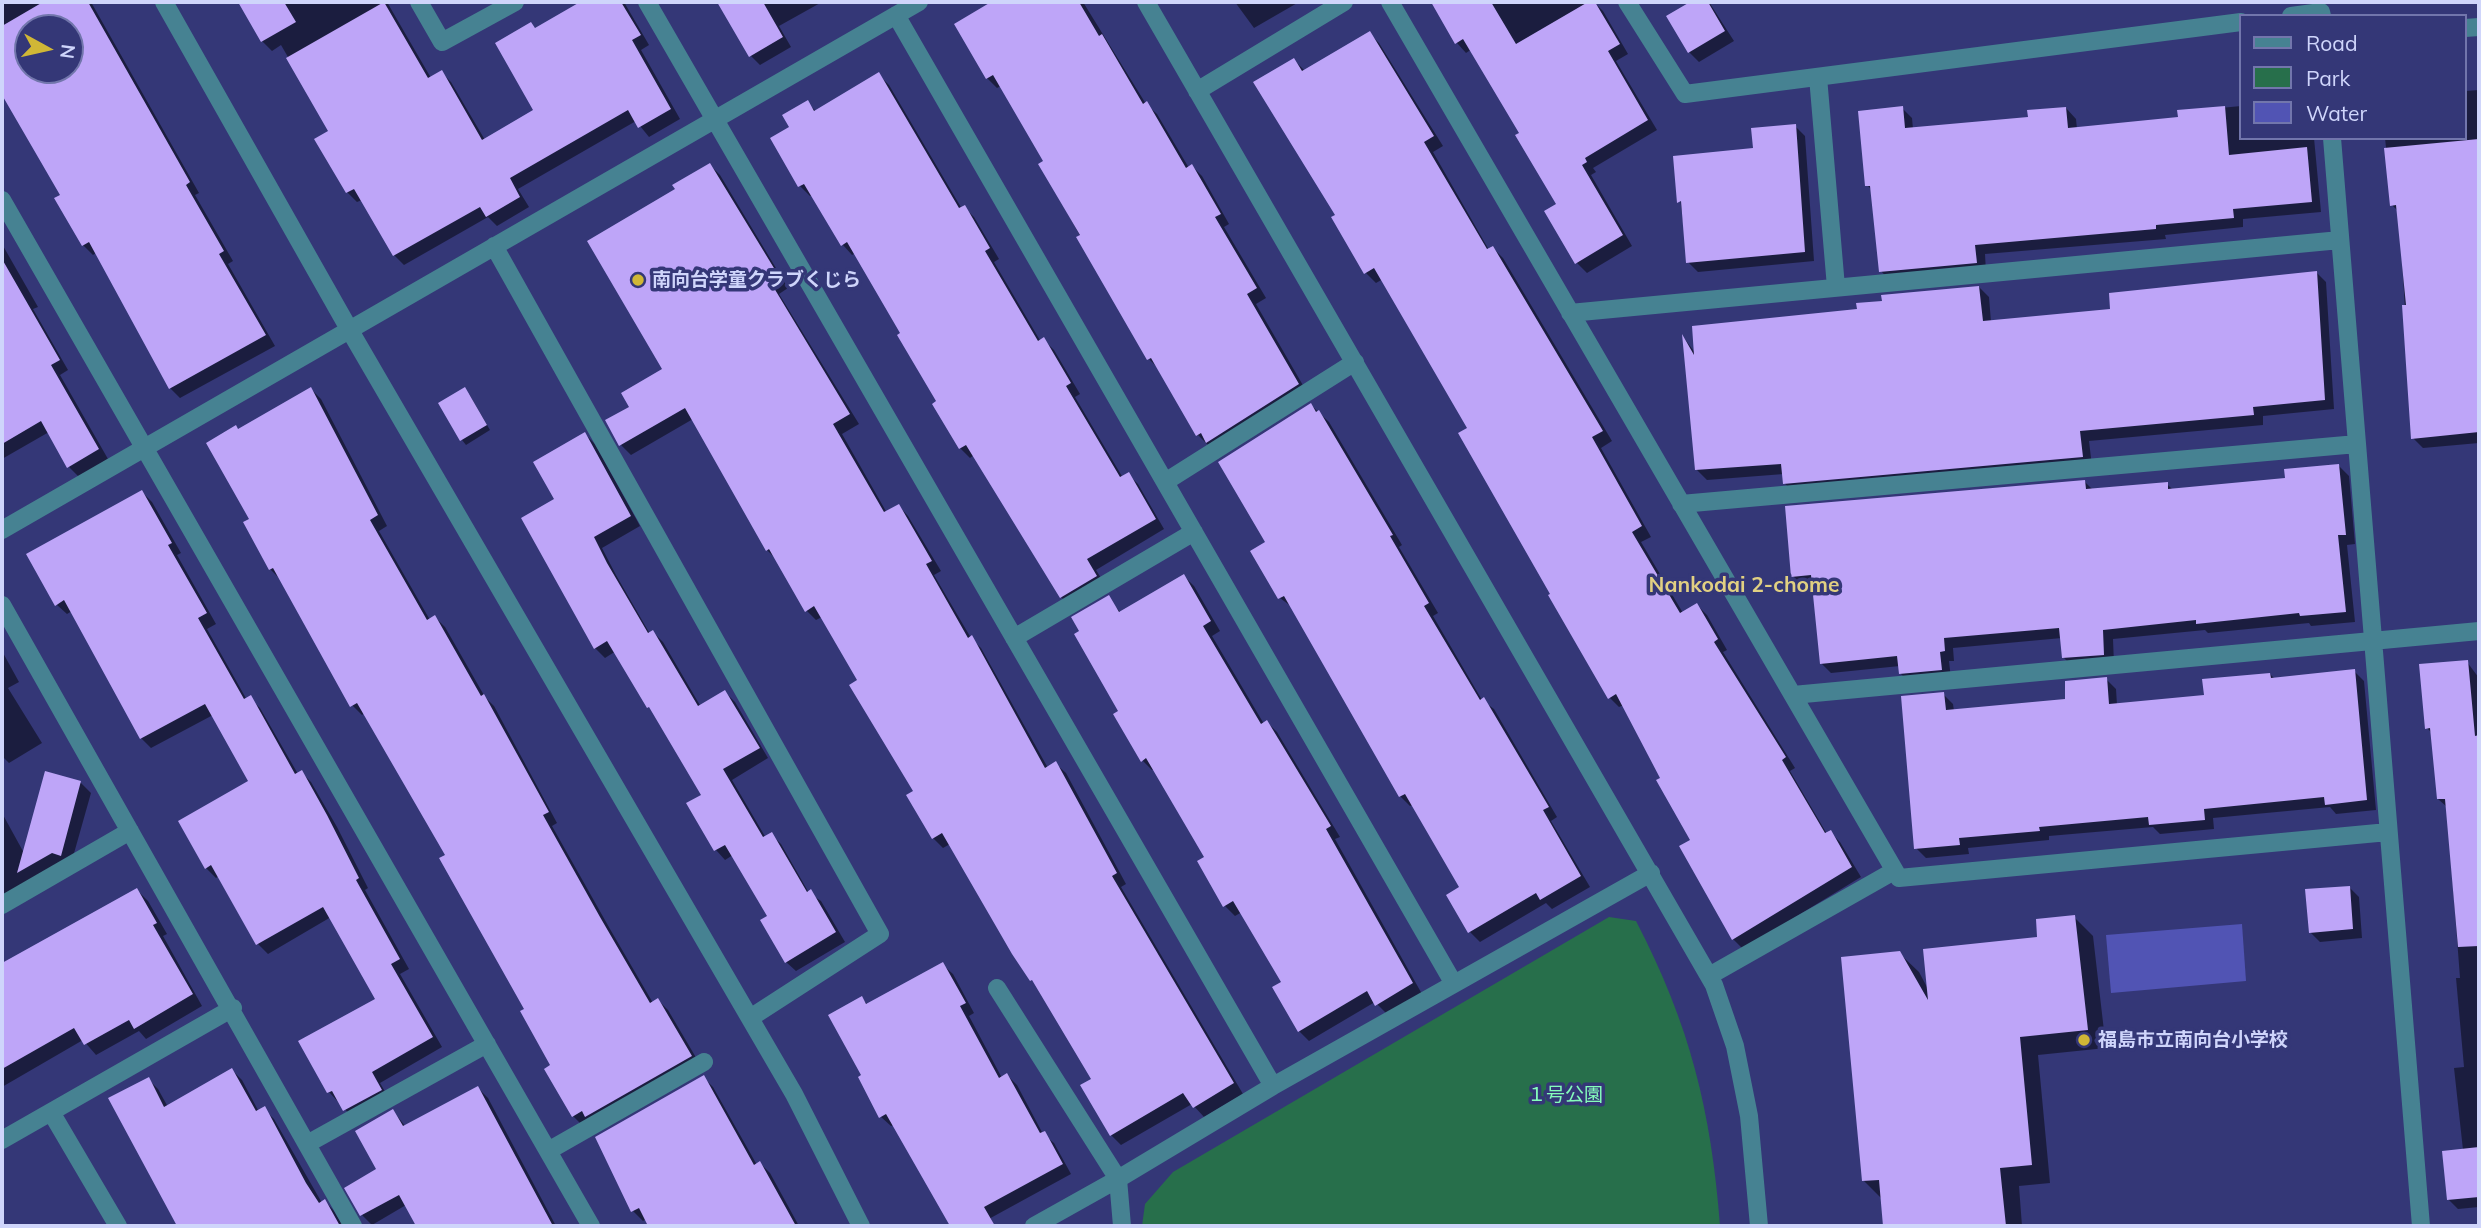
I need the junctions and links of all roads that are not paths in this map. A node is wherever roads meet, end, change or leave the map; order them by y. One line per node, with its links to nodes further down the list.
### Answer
1 (164, 2): 21 (street)
2 (419, 2): 3 (street)
3 (515, 2)
4 (648, 2): 14 (street)
5 (919, 2): 10 (street)
6 (1146, 2): 13 (street)
7 (1344, 2): 13 (street)
8 (1390, 2): 20 (street)
9 (1627, 2): 12 (street)
10 (896, 15): 14 (street); 25 (street)
11 (2240, 22): 12 (street)
12 (1818, 77): 19 (street)
13 (1197, 91): 22 (street)
14 (714, 119): 18 (street); 31 (street)
15 (2332, 140): 17 (street)
16 (2, 200): 24 (street)
17 (2340, 240): 19 (street); 23 (street)
18 (494, 246): 21 (street); 43 (street)
19 (1836, 287): 20 (street)
20 (1570, 313): 26 (street)
21 (349, 329): 24 (street); 43 (street)
22 (1355, 362): 25 (street); 37 (street)
23 (2357, 444): 26 (street); 32 (street)
24 (144, 447): 27 (street); 44 (street)
25 (1165, 482): 28 (street)
26 (1681, 504): 33 (street)
27 (2, 530)
28 (1194, 532): 31 (street); 40 (street)
29 (2, 605): 34 (street)
30 (2479, 631): 32 (street)
31 (1014, 638): 46 (street)
32 (2373, 642): 33 (street); 35 (street)
33 (1793, 695): 36 (street)
34 (130, 831): 38 (street); 42 (street)
35 (2388, 832): 36 (street); 59 (street)
36 (1894, 871): 39 (street)
37 (1651, 873): 39 (street); 40 (street)
38 (2, 905)
39 (1709, 976): 58 (street)
40 (1454, 984): 46 (street)
41 (997, 988): 51 (street)
42 (233, 1008): 47 (street); 49 (street)
43 (750, 1018): 55 (street)
44 (486, 1044): 49 (street); 50 (street)
45 (704, 1062): 50 (street)
46 (1273, 1086): 51 (street)
47 (51, 1112): 48 (street); 52 (street)
48 (2, 1140)
49 (307, 1144): 53 (street)
50 (548, 1151): 54 (street)
51 (1118, 1179): 56 (street); 57 (street)
52 (118, 1226)
53 (353, 1226)
54 (591, 1226)
55 (861, 1226)
56 (1034, 1226)
57 (1122, 1226)
58 (1759, 1226)
59 (2421, 1226)

